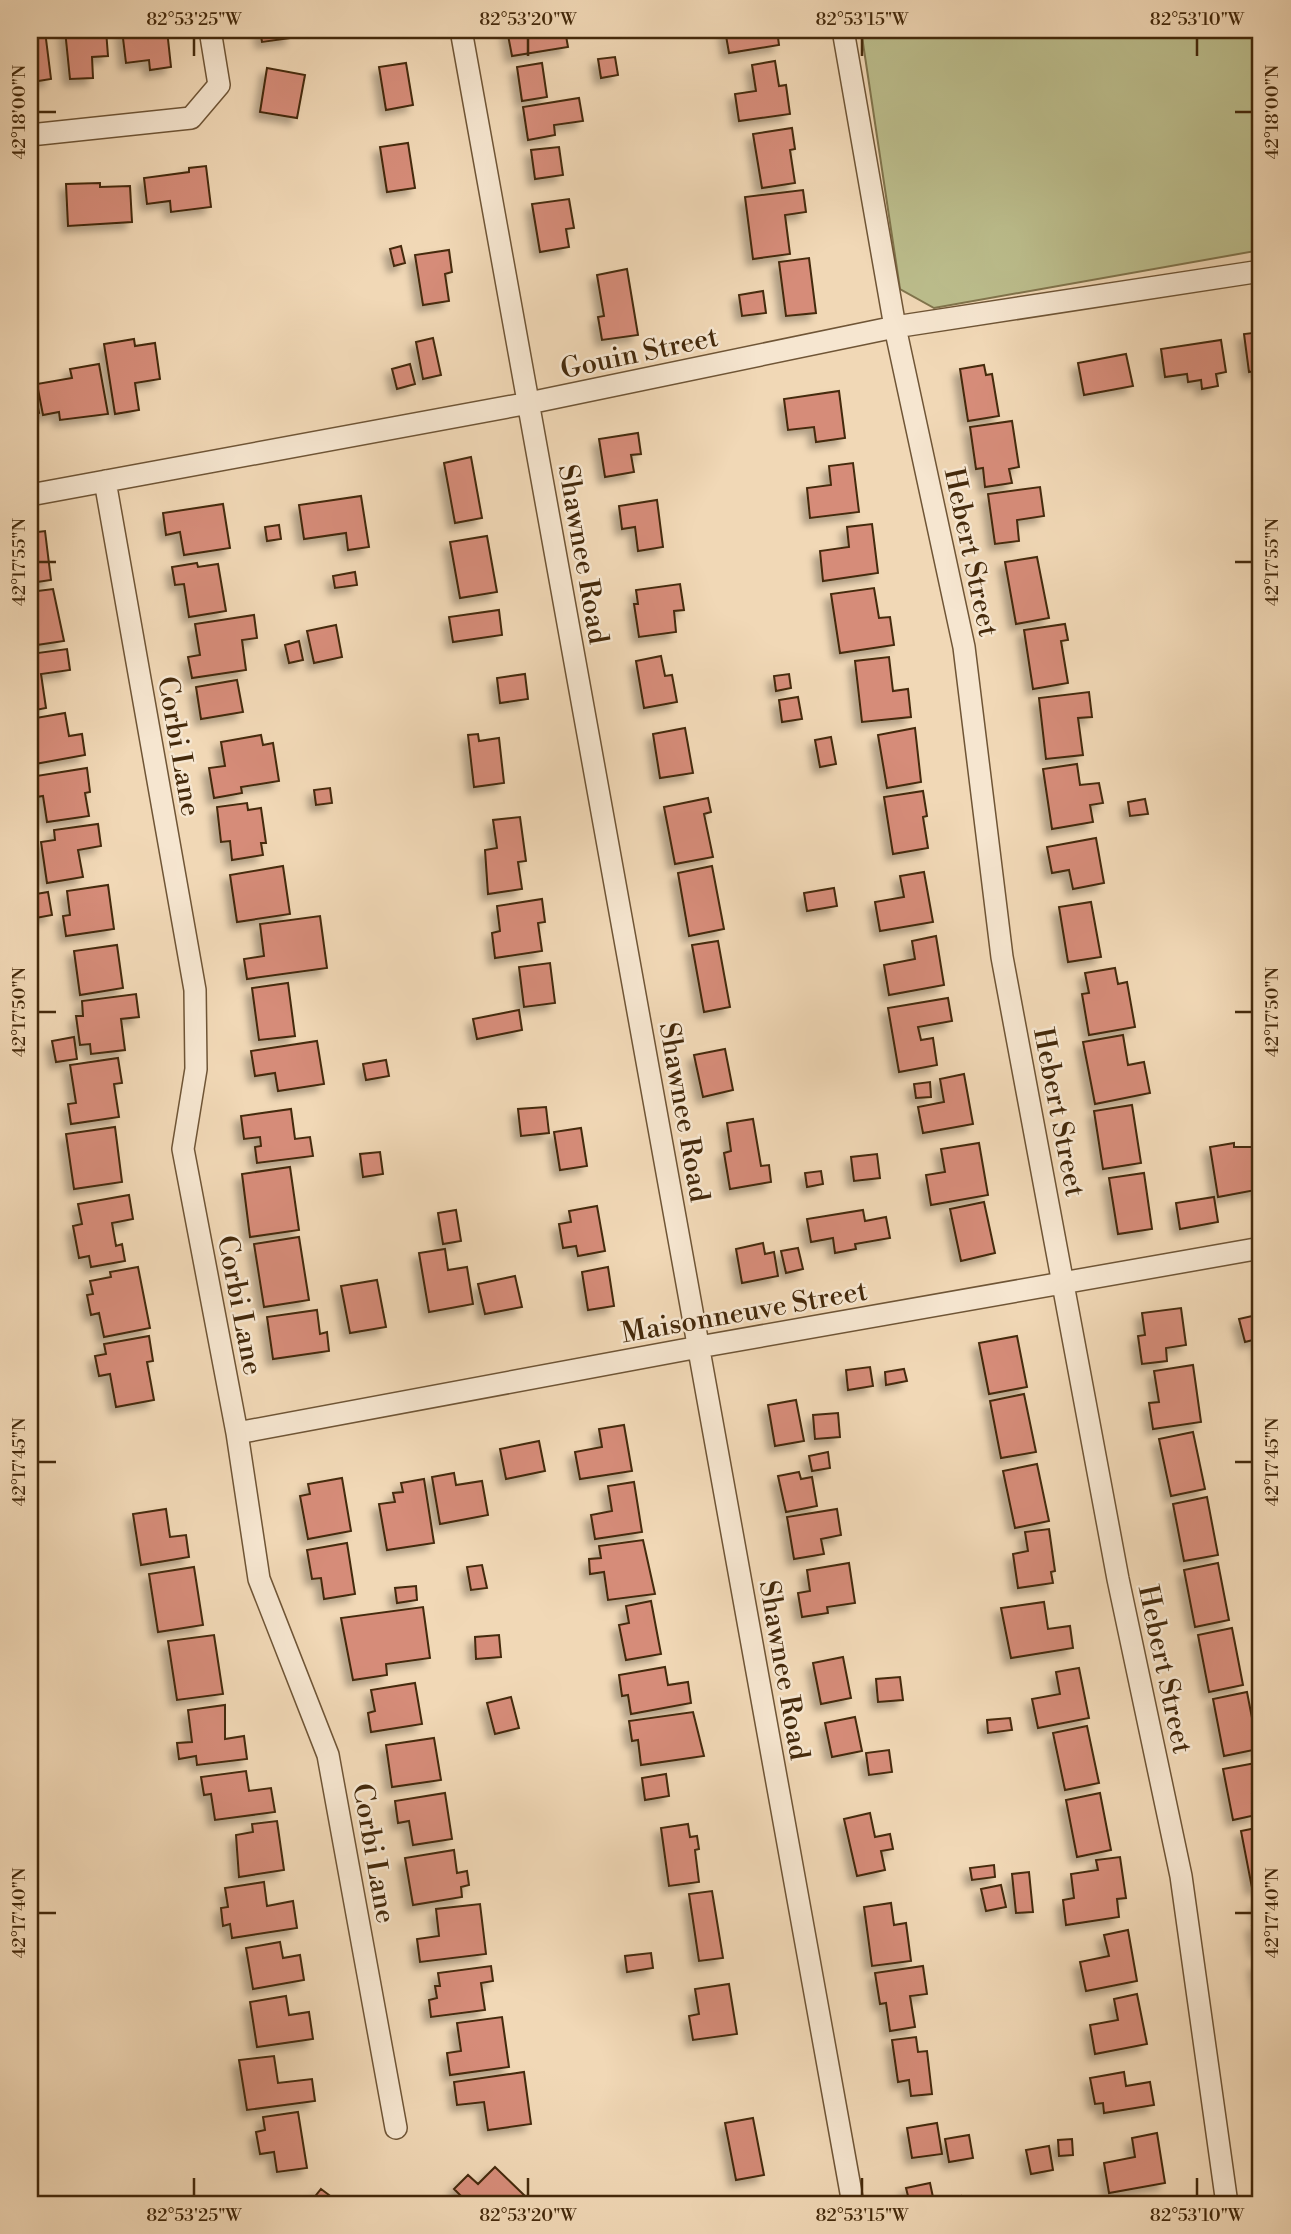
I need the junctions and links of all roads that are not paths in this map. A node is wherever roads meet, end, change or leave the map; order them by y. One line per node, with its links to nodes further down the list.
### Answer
1 (210, 30): 4 (street)
2 (461, 30): 7 (street, Shawnee Road)
3 (844, 30): 6 (street, Hebert Street)
4 (30, 135)
5 (1261, 271): 6 (street, Gouin Street)
6 (895, 327): 7 (street, Gouin Street); 11 (street, Hebert Street)
7 (529, 403): 8 (street, Gouin Street); 12 (street, Shawnee Road)
8 (105, 481): 9 (street, Gouin Street); 13 (street, Corbi Lane)
9 (30, 495)
10 (1261, 1248): 11 (street, Maisonneuve Street)
11 (1064, 1284): 12 (street, Maisonneuve Street); 16 (street, Hebert Street)
12 (699, 1347): 13 (street, Maisonneuve Street); 15 (street, Shawnee Road)
13 (237, 1433): 14 (street, Corbi Lane)
14 (396, 2127)
15 (853, 2204)
16 (1227, 2204)

